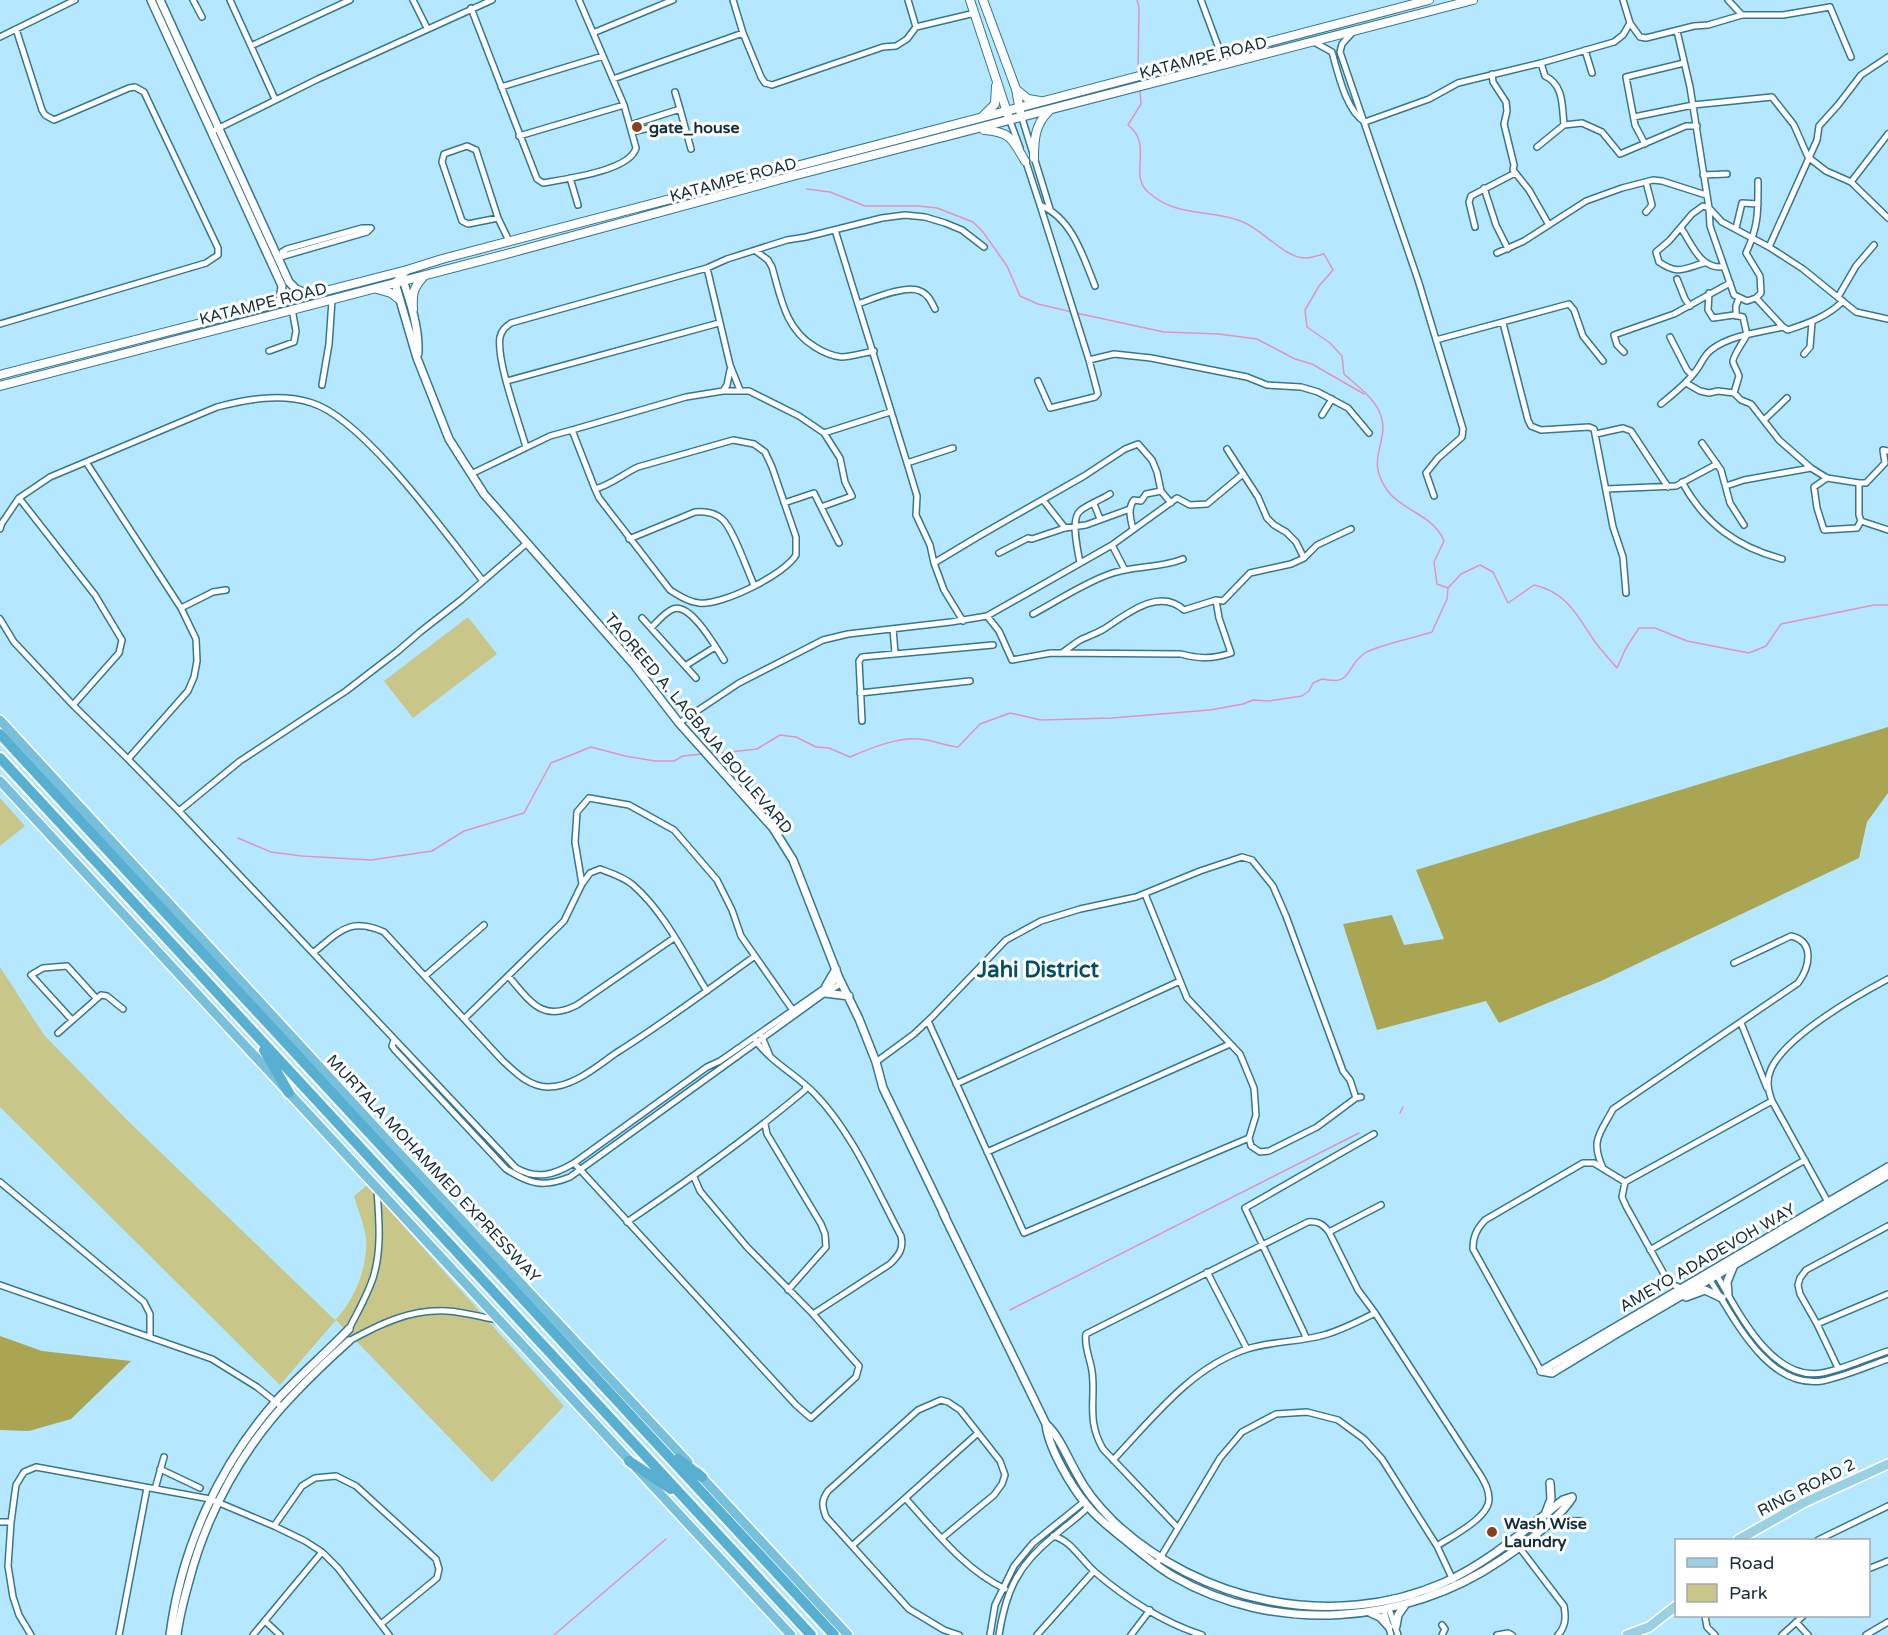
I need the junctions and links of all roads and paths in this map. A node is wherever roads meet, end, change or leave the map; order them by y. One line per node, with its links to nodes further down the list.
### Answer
1 (75, 0): 29 (street)
2 (151, 0): 70 (street)
3 (160, 0): 70 (street)
4 (193, 0): 25 (street)
5 (230, 0): 36 (street)
6 (350, 0): 36 (street)
7 (413, 0): 28 (street)
8 (492, 0): 22 (street)
9 (579, 0): 32 (street)
10 (673, 0): 32 (street)
11 (733, 0): 33 (street)
12 (908, 0): 27 (street)
13 (970, 0): 23 (main road)
14 (983, 0): 49 (main road)
15 (1201, 0): 38 (street)
16 (1429, 0): 38 (main road, KATAMPE ROAD)
17 (1473, 0): 30 (main road, KATAMPE ROAD)
18 (1623, 0): 26 (street)
19 (1728, 0): 24 (street)
20 (1834, 0): 21 (street)
21 (1830, 7): 24 (street); 40 (street)
22 (471, 8): 28 (street); 48 (street)
23 (975, 13): 27 (street); 46 (main road)
24 (1742, 15): 31 (street)
25 (202, 17)
26 (1630, 23): 31 (street); 37 (street)
27 (916, 27): 33 (street)
28 (427, 28): 51 (street)
29 (16, 29): 34 (street); 141 (street)
30 (1357, 30): 35 (main road, KATAMPE ROAD); 64 (street)
31 (1677, 31): 43 (street)
32 (593, 33): 39 (street)
33 (743, 33): 47 (street)
34 (0, 37)
35 (1314, 42): 58 (main road, KATAMPE ROAD); 64 (street)
36 (251, 46): 51 (street)
37 (1585, 50): 42 (street); 44 (street)
38 (1221, 54): 52 (main road, KATAMPE ROAD)
39 (603, 56): 47 (street); 48 (street)
40 (1851, 57)
41 (1888, 57): 77 (street)
42 (1540, 63): 45 (street); 65 (street)
43 (1684, 63): 54 (street); 59 (street)
44 (1592, 73)
45 (1492, 74): 64 (street); 80 (street)
46 (996, 75): 57 (main road); 61 (main road)
47 (613, 79): 53 (street)
48 (501, 87): 73 (street)
49 (1016, 89): 52 (main road); 55 (main road)
50 (675, 92): 56 (street)
51 (275, 99): 70 (street)
52 (1042, 102): 55 (main road, KATAMPE ROAD)
53 (624, 105): 68 (street); 73 (street)
54 (1694, 105): 59 (street); 67 (street); 77 (street)
55 (1019, 108): 57 (main road, KATAMPE ROAD); 62 (main road)
56 (680, 110): 60 (street); 69 (street)
57 (1006, 111): 61 (main road, KATAMPE ROAD); 63 (main road)
58 (1050, 111): 62 (main road, KATAMPE ROAD); 78 (main road)
59 (1634, 117): 74 (street)
60 (651, 118): 66 (street); 68 (street)
61 (980, 118): 104 (main road, KATAMPE ROAD)
62 (1022, 118): 63 (main road, KATAMPE ROAD); 78 (street)
63 (1010, 122): 71 (main road, KATAMPE ROAD); 79 (street)
64 (1365, 122): 145 (street)
65 (1564, 125): 74 (street); 75 (street)
66 (653, 126): 68 (street); 69 (street)
67 (1697, 126): 74 (street); 82 (street)
68 (631, 128): 83 (street)
69 (685, 128): 76 (street)
70 (215, 129): 111 (street); 130 (street)
71 (976, 130): 79 (main road); 117 (main road, KATAMPE ROAD)
72 (1888, 134): 86 (street)
73 (519, 136): 83 (street)
74 (1645, 144)
75 (1537, 147)
76 (691, 149)
77 (1808, 157): 86 (street); 107 (street)
78 (1034, 158): 93 (street)
79 (1025, 161): 91 (street)
80 (1515, 173): 87 (street); 97 (street)
81 (1727, 174): 82 (street)
82 (1703, 175): 88 (street)
83 (570, 178): 90 (street)
84 (1758, 181): 89 (street)
85 (1646, 182): 88 (street); 94 (street); 97 (street)
86 (1851, 182): 96 (street)
87 (1484, 188): 98 (street); 108 (street)
88 (1706, 195): 92 (street)
89 (1758, 204): 100 (street); 103 (street)
90 (578, 205)
91 (1040, 205): 93 (street); 153 (street)
92 (1709, 208): 99 (street); 100 (street); 113 (street)
93 (1050, 209): 121 (street)
94 (1646, 212)
95 (498, 218): 95 (street); 104 (street)
96 (1888, 218)
97 (1549, 225): 108 (street)
98 (1475, 227)
99 (1681, 228): 112 (street); 112 (street)
100 (1736, 228): 103 (street)
101 (835, 230): 106 (street); 109 (street); 131 (street)
102 (339, 237): 102 (street); 111 (street)
103 (1753, 238): 107 (street); 126 (street)
104 (509, 241): 115 (main road, KATAMPE ROAD)
105 (1874, 245): 127 (street)
106 (984, 247)
107 (1770, 247): 127 (street)
108 (1508, 249): 110 (street)
109 (756, 251): 114 (street); 148 (street)
110 (1497, 253)
111 (280, 257): 124 (street)
112 (1704, 263): 113 (street)
113 (1725, 267): 120 (street)
114 (707, 268): 139 (street); 158 (street)
115 (407, 270): 116 (main road, KATAMPE ROAD); 119 (street)
116 (390, 274): 119 (street); 124 (main road, KATAMPE ROAD)
117 (426, 274): 119 (main road, KATAMPE ROAD); 134 (main road)
118 (1677, 279): 132 (street)
119 (399, 280): 122 (main road, KATAMPE ROAD); 129 (street, TAOREED A. LAGBAJA BOULEVARD); 134 (street, TAOREED A. LAGBAJA BOULEVARD)
120 (1730, 283): 123 (street); 125 (street)
121 (1095, 286)
122 (373, 288): 128 (main road, KATAMPE ROAD); 129 (main road)
123 (1709, 293): 132 (street); 136 (street)
124 (308, 294): 130 (main road, KATAMPE ROAD)
125 (1739, 298): 126 (street); 136 (street)
126 (1756, 298): 142 (street)
127 (1840, 299): 137 (street); 138 (street)
128 (332, 300): 133 (main road, KATAMPE ROAD); 161 (street)
129 (399, 300): 152 (street, TAOREED A. LAGBAJA BOULEVARD)
130 (280, 303): 146 (main road, KATAMPE ROAD)
131 (858, 304): 135 (street); 148 (street)
132 (1690, 306): 149 (street)
133 (292, 309): 147 (street); 150 (main road, KATAMPE ROAD)
134 (413, 309): 152 (street, TAOREED A. LAGBAJA BOULEVARD)
135 (935, 309)
136 (1736, 316): 143 (street)
137 (1888, 319)
138 (1812, 322): 142 (street); 151 (street)
139 (719, 323): 155 (street); 158 (street)
140 (1503, 323): 145 (street); 154 (street); 175 (street)
141 (0, 324)
142 (1783, 327): 143 (street)
143 (1747, 335): 157 (street); 165 (street)
144 (1670, 338): 157 (street)
145 (1436, 340): 196 (street)
146 (116, 345): 150 (main road); 156 (main road, KATAMPE ROAD)
147 (269, 351)
148 (874, 351): 169 (street)
149 (1624, 352)
150 (118, 354): 162 (main road, KATAMPE ROAD)
151 (1804, 354)
152 (417, 358): 185 (street, TAOREED A. LAGBAJA BOULEVARD)
153 (1089, 360): 159 (street); 167 (street)
154 (1603, 361)
155 (730, 365): 163 (street); 164 (street)
156 (0, 375)
157 (1692, 375): 160 (street)
158 (507, 381): 177 (street)
159 (1038, 381)
160 (1686, 383): 165 (street); 168 (street)
161 (322, 385)
162 (0, 386)
163 (740, 390): 164 (street); 173 (street)
164 (723, 391): 172 (street)
165 (1734, 393): 171 (street)
166 (1787, 398): 171 (street)
167 (1332, 399): 170 (street); 174 (street)
168 (1661, 404)
169 (890, 412): 173 (street); 182 (street)
170 (1322, 415)
171 (1764, 420): 184 (street)
172 (572, 430): 177 (street); 192 (street)
173 (824, 433): 202 (street)
174 (1369, 433)
175 (1596, 434): 191 (street); 193 (street)
176 (1702, 443): 183 (street)
177 (526, 447): 185 (street)
178 (953, 448): 182 (street)
179 (1227, 448): 186 (street)
180 (1888, 451): 189 (street)
181 (86, 462): 197 (street); 224 (street); 230 (street)
182 (908, 463): 221 (street)
183 (1717, 464): 188 (street); 190 (street)
184 (1811, 468): 187 (street); 190 (street)
185 (471, 474): 214 (street, TAOREED A. LAGBAJA BOULEVARD)
186 (1243, 474): 200 (street); 218 (street)
187 (1827, 478): 189 (street); 205 (street)
188 (1682, 482): 191 (street); 220 (street)
189 (1859, 483): 205 (street)
190 (1726, 486): 206 (street)
191 (1668, 487): 193 (street)
192 (595, 489): 199 (street); 213 (street)
193 (1606, 489): 227 (street)
194 (1161, 492): 198 (street); 200 (street); 203 (street)
195 (1110, 494): 201 (street)
196 (1434, 496)
197 (19, 498): 209 (street); 248 (street)
198 (1043, 500): 208 (street); 221 (street)
199 (784, 503): 202 (street); 225 (street)
200 (1171, 503): 210 (street)
201 (1094, 504): 204 (street); 207 (street)
202 (821, 507): 215 (street)
203 (1130, 509): 204 (street); 210 (street)
204 (1100, 519): 207 (street)
205 (1861, 520): 212 (street)
206 (1744, 525)
207 (1075, 527): 208 (street); 222 (street)
208 (1065, 528): 217 (street)
209 (0, 529)
210 (1133, 529): 216 (street)
211 (1351, 529): 218 (street)
212 (1888, 530)
213 (630, 539): 225 (street); 228 (street)
214 (527, 543): 224 (street); 251 (street, TAOREED A. LAGBAJA BOULEVARD)
215 (838, 543)
216 (1112, 544): 222 (street); 223 (street)
217 (999, 553)
218 (1304, 558): 229 (street)
219 (1184, 559): 223 (street)
220 (1782, 559)
221 (934, 563): 236 (street)
222 (1080, 563): 233 (street)
223 (1125, 570): 232 (street)
224 (483, 581): 256 (street)
225 (754, 585): 228 (street)
226 (226, 590): 230 (street)
227 (1626, 593)
228 (684, 598): 231 (street)
229 (1216, 600): 242 (street); 242 (street)
230 (181, 608): 254 (street)
231 (684, 610): 237 (street); 240 (street)
232 (1032, 614)
233 (987, 616): 236 (street); 242 (street)
234 (642, 618): 237 (street)
235 (0, 619): 248 (street)
236 (963, 621): 238 (street)
237 (651, 628): 244 (street)
238 (893, 629): 241 (street); 251 (street)
239 (993, 645): 241 (street)
240 (715, 647): 243 (street); 244 (street)
241 (895, 653): 247 (street)
242 (1062, 653)
243 (724, 660)
244 (685, 666): 245 (street)
245 (696, 678)
246 (970, 681): 247 (street)
247 (860, 693): 250 (street)
248 (73, 705): 254 (street)
249 (0, 720): 352 (highway, MURTALA MOHAMMED EXPRESSWAY)
250 (862, 721)
251 (679, 723): 268 (street, TAOREED A. LAGBAJA BOULEVARD)
252 (0, 734): 260 (highway, MURTALA MOHAMMED EXPRESSWAY)
253 (0, 758): 262 (highway)
254 (128, 759): 256 (street)
255 (0, 782): 295 (highway)
256 (178, 811): 263 (street)
257 (582, 884): 261 (street); 264 (street); 270 (street)
258 (1145, 894): 273 (street); 282 (street); 299 (street)
259 (484, 925): 269 (street)
260 (188, 937): 262 (highway); 265 (highway, MURTALA MOHAMMED EXPRESSWAY)
261 (674, 938): 270 (street); 275 (street)
262 (175, 948): 267 (highway)
263 (314, 952): 269 (street); 288 (street)
264 (755, 956): 275 (street); 279 (street)
265 (206, 958): 267 (highway); 346 (highway, MURTALA MOHAMMED EXPRESSWAY)
266 (1734, 963): 283 (street)
267 (192, 966): 284 (highway)
268 (836, 969): 272 (street, TAOREED A. LAGBAJA BOULEVARD); 274 (street)
269 (424, 976): 280 (street)
270 (509, 977): 280 (street)
271 (1888, 979): 294 (street)
272 (840, 981): 274 (street); 276 (street, TAOREED A. LAGBAJA BOULEVARD)
273 (1180, 981): 290 (street); 292 (street)
274 (826, 990): 276 (street); 279 (street); 289 (street)
275 (707, 991): 280 (street)
276 (849, 996): 291 (street, TAOREED A. LAGBAJA BOULEVARD)
277 (96, 998): 278 (street); 281 (street); 281 (street)
278 (123, 1009)
279 (792, 1009): 286 (street)
280 (464, 1019)
281 (72, 1020): 285 (street)
282 (928, 1021): 291 (street); 292 (street)
283 (1741, 1023): 294 (street); 304 (street)
284 (254, 1032): 295 (highway); 357 (highway)
285 (58, 1033)
286 (759, 1033): 287 (street); 289 (street)
287 (753, 1038): 289 (street); 302 (street)
288 (394, 1040): 302 (street); 305 (street)
289 (761, 1041): 293 (street); 305 (street)
290 (1230, 1044): 299 (street); 300 (street)
291 (876, 1062): 306 (street, TAOREED A. LAGBAJA BOULEVARD)
292 (956, 1084): 300 (street)
293 (806, 1086): 297 (street); 331 (street)
294 (1768, 1090): 296 (street)
295 (289, 1093): 311 (highway)
296 (1772, 1101): 301 (street); 310 (street)
297 (765, 1124): 308 (street); 326 (street)
298 (1374, 1134): 318 (street)
299 (1249, 1138): 300 (street)
300 (987, 1152)
301 (1805, 1161): 313 (street); 319 (street)
302 (574, 1163): 305 (street)
303 (1888, 1167): 313 (street, AMEYO ADADEVOH WAY)
304 (1603, 1168): 310 (street); 342 (street)
305 (579, 1169): 315 (street)
306 (922, 1170): 314 (street, TAOREED A. LAGBAJA BOULEVARD); 344 (street, TAOREED A. LAGBAJA BOULEVARD)
307 (1888, 1175): 313 (street, AMEYO ADADEVOH WAY)
308 (694, 1177): 315 (street); 326 (street)
309 (0, 1182): 335 (street)
310 (1625, 1182): 319 (street)
311 (377, 1188): 332 (highway); 334 (street)
312 (1381, 1205): 317 (street)
313 (1829, 1205): 320 (street, AMEYO ADADEVOH WAY); 322 (street, AMEYO ADADEVOH WAY)
314 (945, 1216)
315 (627, 1222): 331 (street)
316 (1888, 1226): 333 (street)
317 (1329, 1232): 318 (street); 330 (street)
318 (1262, 1246): 321 (street); 336 (street)
319 (1650, 1250): 323 (street)
320 (1734, 1265): 322 (street, AMEYO ADADEVOH WAY); 328 (street)
321 (1208, 1272): 338 (street); 348 (street)
322 (1711, 1274): 325 (street, AMEYO ADADEVOH WAY); 328 (street); 329 (street, AMEYO ADADEVOH WAY)
323 (1669, 1283): 325 (street); 329 (street)
324 (0, 1285): 335 (street)
325 (1681, 1288): 329 (street, AMEYO ADADEVOH WAY)
326 (788, 1290): 331 (street)
327 (1888, 1294): 333 (street)
328 (1725, 1296): 329 (street); 340 (street); 341 (street)
329 (1667, 1300): 342 (street, AMEYO ADADEVOH WAY); 342 (street, AMEYO ADADEVOH WAY)
330 (1375, 1313): 336 (street); 378 (street)
331 (813, 1314)
332 (498, 1320): 337 (street); 349 (highway)
333 (1817, 1324): 341 (street)
334 (349, 1329): 343 (street)
335 (150, 1336): 343 (street)
336 (1306, 1337): 338 (street)
337 (349, 1341): 343 (street)
338 (1247, 1349): 348 (street)
339 (1888, 1351): 341 (street)
340 (1888, 1359)
341 (1838, 1368)
342 (1541, 1371)
343 (279, 1405): 360 (street)
344 (1046, 1424): 359 (street, TAOREED A. LAGBAJA BOULEVARD); 361 (street, TAOREED A. LAGBAJA BOULEVARD)
345 (978, 1433): 358 (street); 372 (street); 377 (street)
346 (655, 1442): 352 (highway); 414 (highway, MURTALA MOHAMMED EXPRESSWAY)
347 (164, 1457): 351 (street)
348 (1113, 1460): 370 (street)
349 (629, 1461): 357 (highway); 412 (highway)
350 (1888, 1464): 373 (main road, RING ROAD 2)
351 (160, 1469): 355 (street); 356 (street)
352 (702, 1477): 415 (highway, MURTALA MOHAMMED EXPRESSWAY)
353 (1550, 1483): 363 (street)
354 (147, 1488): 356 (street); 366 (street); 406 (street)
355 (200, 1488)
356 (155, 1489): 360 (street)
357 (685, 1497): 413 (highway)
358 (906, 1498): 372 (street); 377 (street)
359 (1092, 1499): 361 (street); 381 (street, TAOREED A. LAGBAJA BOULEVARD)
360 (214, 1501): 368 (street); 407 (street); 408 (street)
361 (1086, 1504): 369 (street); 383 (street, TAOREED A. LAGBAJA BOULEVARD); 388 (street)
362 (1888, 1506): 374 (street)
363 (1544, 1515): 364 (street, TAOREED A. LAGBAJA BOULEVARD); 376 (street, TAOREED A. LAGBAJA BOULEVARD)
364 (1551, 1521): 367 (street); 379 (street, TAOREED A. LAGBAJA BOULEVARD)
365 (0, 1522): 366 (street)
366 (11, 1522): 405 (street)
367 (1581, 1522)
368 (274, 1526): 380 (street); 400 (street)
369 (1065, 1527): 371 (street); 375 (street)
370 (1178, 1528): 378 (street); 381 (street)
371 (1053, 1536): 375 (street); 389 (street)
372 (942, 1538): 388 (street)
373 (1740, 1539)
374 (1820, 1539)
375 (1066, 1542): 385 (street)
376 (1509, 1544): 379 (street); 386 (street, TAOREED A. LAGBAJA BOULEVARD)
377 (853, 1545): 416 (street)
378 (1437, 1546): 386 (street)
379 (1519, 1547): 387 (street, TAOREED A. LAGBAJA BOULEVARD); 426 (street)
380 (322, 1552): 397 (street); 400 (street)
381 (1161, 1557): 383 (street); 391 (street, TAOREED A. LAGBAJA BOULEVARD)
382 (1888, 1561): 384 (street)
383 (1156, 1565): 394 (street, TAOREED A. LAGBAJA BOULEVARD)
384 (1870, 1569)
385 (1094, 1571): 393 (street); 419 (street)
386 (1452, 1579): 387 (street); 391 (street, TAOREED A. LAGBAJA BOULEVARD)
387 (1458, 1585): 390 (street, TAOREED A. LAGBAJA BOULEVARD)
388 (1003, 1588): 389 (street); 417 (street)
389 (1009, 1590): 418 (street)
390 (1405, 1605): 391 (street, TAOREED A. LAGBAJA BOULEVARD); 402 (street)
391 (1388, 1607): 394 (street, TAOREED A. LAGBAJA BOULEVARD); 402 (street)
392 (1675, 1608): 427 (main road)
393 (1149, 1610): 404 (street); 420 (street)
394 (1369, 1612): 402 (street)
395 (1705, 1617): 428 (street)
396 (1802, 1617): 398 (street)
397 (265, 1621): 409 (street); 410 (street)
398 (1796, 1622): 429 (street); 430 (street)
399 (1888, 1622): 403 (street)
400 (381, 1624): 411 (street)
401 (1442, 1625): 423 (street)
402 (1392, 1627): 421 (street); 422 (street)
403 (1873, 1629): 431 (street); 432 (street)
404 (1198, 1634)
405 (31, 1635)
406 (119, 1635)
407 (170, 1635)
408 (177, 1635)
409 (253, 1635)
410 (280, 1635)
411 (389, 1635)
412 (790, 1635)
413 (812, 1635)
414 (834, 1635)
415 (848, 1635)
416 (959, 1635)
417 (990, 1635)
418 (999, 1635)
419 (1037, 1635)
420 (1131, 1635)
421 (1390, 1635)
422 (1398, 1635)
423 (1442, 1635)
424 (1497, 1635): 425 (street)
425 (1512, 1635)
426 (1558, 1635)
427 (1627, 1635)
428 (1715, 1635)
429 (1782, 1635)
430 (1808, 1635)
431 (1866, 1635)
432 (1878, 1635)

